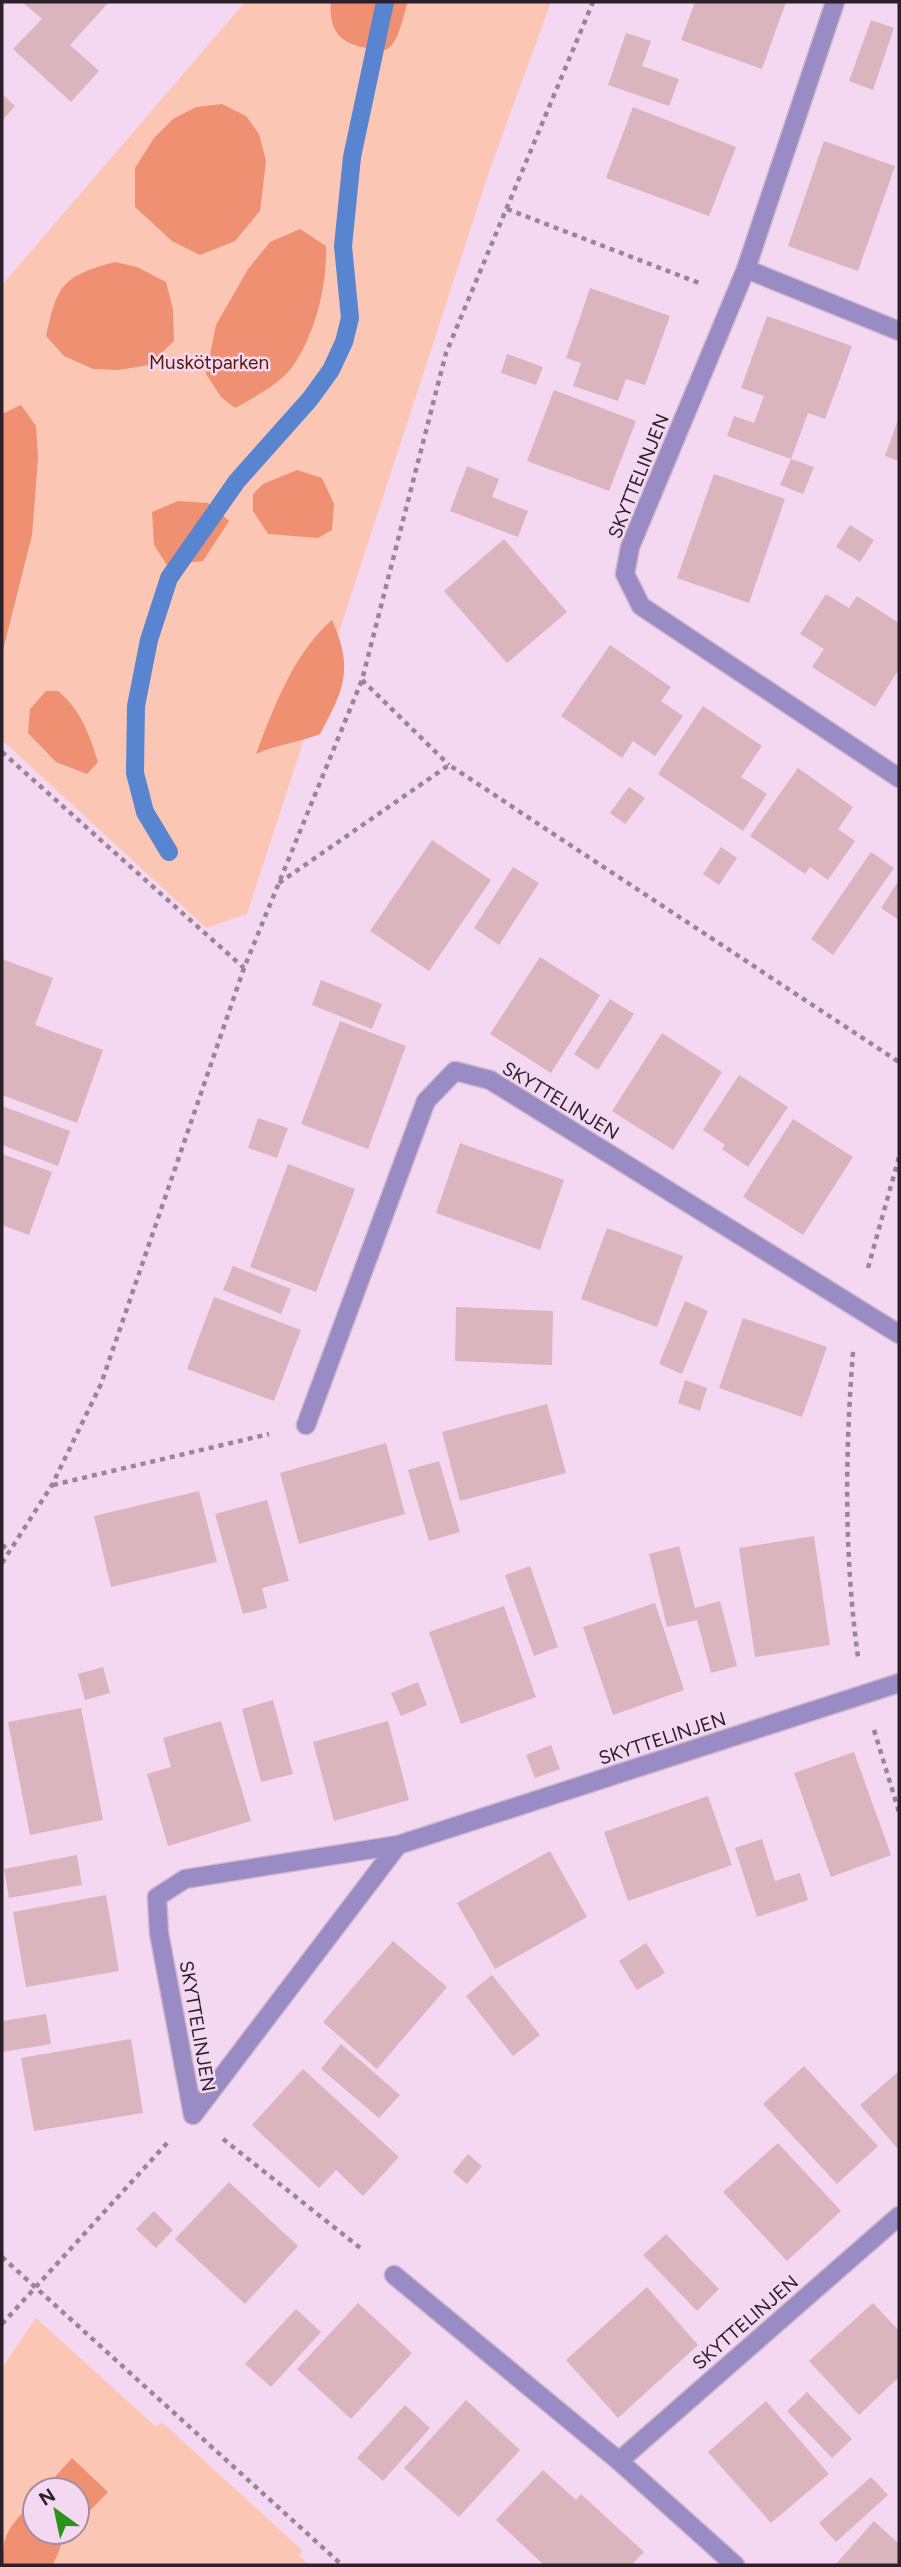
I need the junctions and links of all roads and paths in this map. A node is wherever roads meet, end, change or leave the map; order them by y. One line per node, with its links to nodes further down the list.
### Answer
1 (593, 2): 3 (path)
2 (835, 2): 4 (street, SKYTTELINJEN)
3 (507, 209): 5 (path); 7 (path)
4 (746, 269): 5 (street, SKYTTELINJEN); 6 (street)
5 (735, 296): 10 (street, SKYTTELINJEN)
6 (899, 331)
7 (362, 680): 9 (path); 11 (path)
8 (2, 752): 12 (path)
9 (449, 765): 11 (path); 13 (path)
10 (899, 778)
11 (278, 884): 12 (path)
12 (243, 968): 18 (path)
13 (899, 1062)
14 (899, 1157): 15 (path)
15 (856, 1308): 16 (street, SKYTTELINJEN); 17 (street, SKYTTELINJEN); 23 (path)
16 (899, 1334)
17 (306, 1425): 18 (path)
18 (52, 1485): 20 (path)
19 (2, 1545): 20 (path)
20 (9, 1550): 21 (path)
21 (2, 1563)
22 (899, 1683): 23 (street, SKYTTELINJEN)
23 (863, 1695): 24 (path); 25 (street, SKYTTELINJEN)
24 (899, 1812)
25 (398, 1845): 26 (street, SKYTTELINJEN); 26 (street, SKYTTELINJEN)
26 (193, 2115): 29 (path); 30 (path)
27 (899, 2216): 32 (street, SKYTTELINJEN)
28 (2, 2257): 30 (path)
29 (394, 2275): 32 (street)
30 (33, 2287): 31 (path); 33 (path)
31 (2, 2324)
32 (619, 2461): 34 (street)
33 (342, 2565)
34 (735, 2565)

